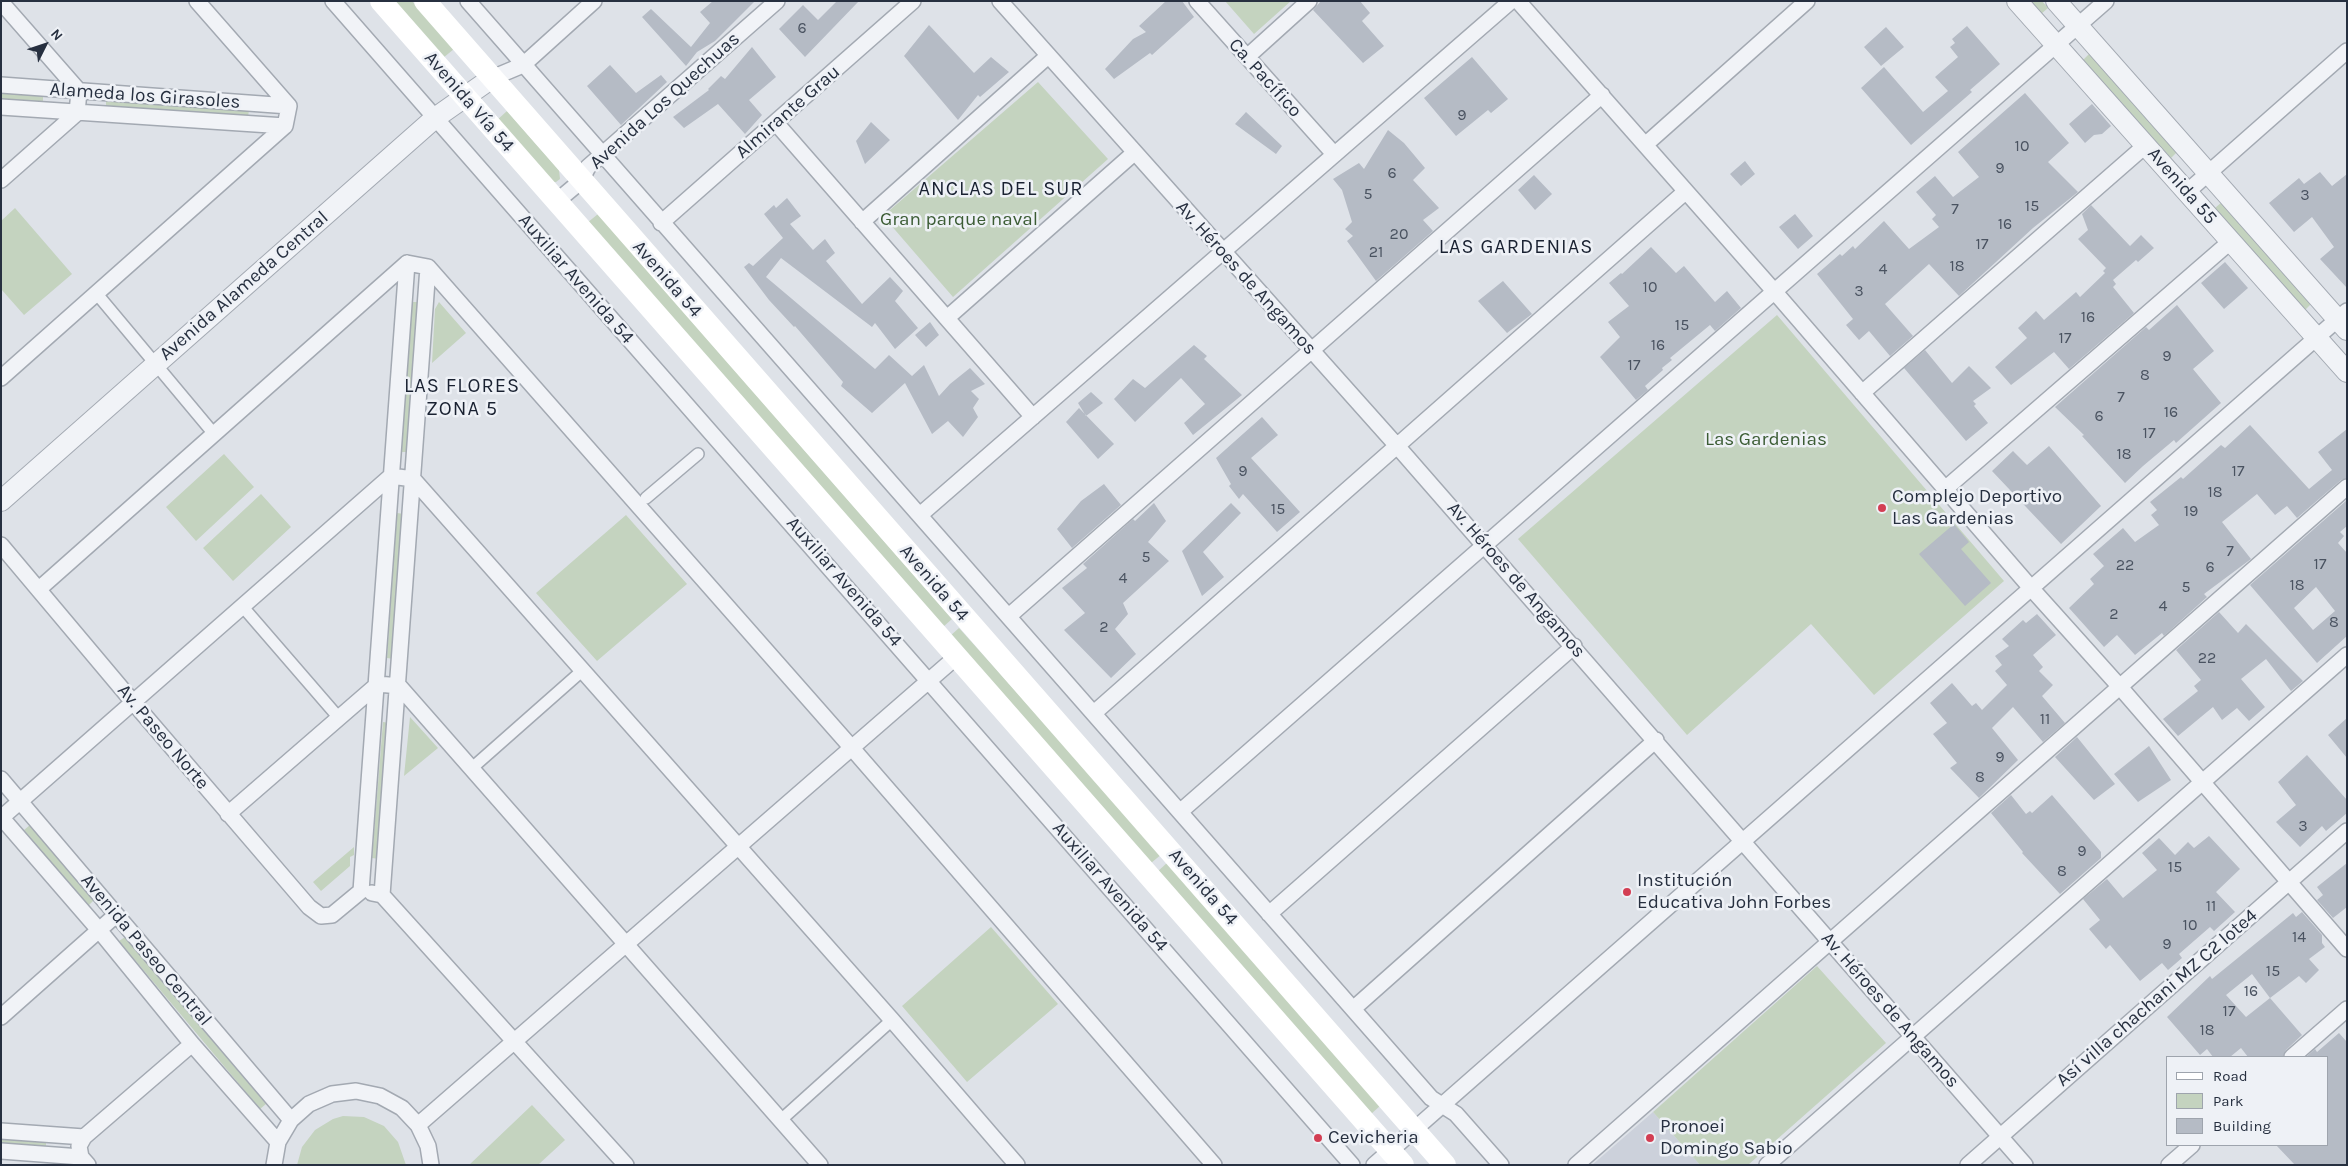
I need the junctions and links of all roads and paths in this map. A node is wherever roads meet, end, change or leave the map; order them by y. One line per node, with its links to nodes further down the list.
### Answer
1 (197, 1): 30 (street)
2 (333, 1): 33 (street, Auxiliar Avenida 54)
3 (381, 1): 29 (main road, Avenida Vía 54)
4 (424, 1): 25 (main road, Avenida 54)
5 (468, 1): 24 (street)
6 (594, 1): 24 (street)
7 (777, 1): 40 (street, Avenida Los Quechuas)
8 (913, 1): 34 (street, Almirante Grau)
9 (1000, 1): 22 (street, Av. Héroes de Angamos)
10 (1197, 1): 23 (street, Ca. Pacífico)
11 (1309, 1): 23 (street)
12 (1511, 1): 39 (street)
13 (1518, 1): 28 (street)
14 (1807, 1): 36 (street)
15 (2017, 1): 20 (street, Avenida 55)
16 (2056, 1): 19 (street, Avenida 55)
17 (2106, 1): 19 (street)
18 (1, 2): 27 (street)
19 (2078, 26): 20 (street); 41 (street, Avenida 55)
20 (2057, 45): 37 (street, Avenida 55); 53 (street)
21 (2347, 51): 41 (street)
22 (1048, 56): 38 (street, Av. Héroes de Angamos); 47 (street)
23 (1247, 57): 39 (street, Ca. Pacífico)
24 (523, 65): 25 (street); 40 (street)
25 (492, 78): 29 (street, Avenida Alameda Central); 43 (main road, Avenida 54)
26 (1, 86): 27 (street, Alameda los Girasoles)
27 (79, 91): 30 (street, Alameda los Girasoles); 32 (street)
28 (1602, 96): 36 (street); 58 (street)
29 (464, 97): 33 (street, Avenida Alameda Central); 46 (main road, Avenida Vía 54)
30 (289, 106): 35 (street)
31 (1, 107): 32 (street)
32 (77, 113): 35 (street); 42 (street)
33 (435, 118): 59 (street, Avenida Alameda Central); 84 (street, Auxiliar Avenida 54)
34 (776, 124): 47 (street); 48 (street, Almirante Grau)
35 (285, 126): 54 (street)
36 (1645, 145): 44 (street)
37 (2146, 145): 45 (street, Avenida 55); 62 (street)
38 (1134, 152): 50 (street, Av. Héroes de Angamos); 55 (street)
39 (1334, 154): 50 (street)
40 (602, 155): 43 (street, Avenida Los Quechuas); 48 (street)
41 (2208, 173): 45 (street); 56 (street, Avenida 55)
42 (1, 180)
43 (581, 181): 46 (street, Avenida Los Quechuas); 125 (main road, Avenida 54)
44 (1685, 192): 53 (street); 65 (street)
45 (2187, 192): 49 (street, Avenida 55)
46 (556, 202): 82 (main road, Avenida 54)
47 (862, 222): 55 (street)
48 (662, 223): 73 (street)
49 (2231, 241): 57 (street, Avenida 55); 70 (street)
50 (1222, 251): 58 (street, Av. Héroes de Angamos); 63 (street)
51 (406, 262): 52 (street); 64 (street); 67 (street)
52 (428, 267): 68 (street); 92 (street)
53 (1774, 291): 62 (street); 75 (street)
54 (97, 294): 59 (street); 61 (street)
55 (947, 318): 63 (street)
56 (2344, 320): 57 (street)
57 (2316, 338): 60 (street, Avenida 55); 76 (street)
58 (1312, 351): 65 (street, Av. Héroes de Angamos); 79 (street)
59 (156, 363): 64 (street); 72 (street, Avenida Alameda Central)
60 (2347, 372)
61 (1, 378)
62 (1862, 393): 70 (street)
63 (1033, 417): 73 (street)
64 (214, 434): 77 (street)
65 (1398, 447): 75 (street, Av. Héroes de Angamos); 89 (street)
66 (698, 454): 71 (street)
67 (391, 476): 68 (street); 78 (street); 85 (street)
68 (413, 479): 83 (street); 86 (street)
69 (2347, 487): 87 (street)
70 (1945, 489): 76 (street)
71 (646, 498)
72 (1, 500)
73 (920, 515): 79 (street)
74 (1, 545): 77 (street, Av. Paseo Norte)
75 (1485, 546): 80 (street, Av. Héroes de Angamos); 97 (street)
76 (2031, 588): 87 (street); 101 (street)
77 (39, 589): 88 (street, Av. Paseo Norte)
78 (243, 607): 88 (street); 90 (street)
79 (1009, 616): 89 (street)
80 (1574, 646): 91 (street, Av. Héroes de Angamos); 106 (street)
81 (2347, 655): 95 (street)
82 (955, 658): 84 (street); 131 (main road, Avenida 54)
83 (583, 670): 93 (street); 102 (street)
84 (930, 680): 92 (street); 139 (street, Auxiliar Avenida 54)
85 (378, 684): 86 (street); 90 (street); 104 (street)
86 (399, 686): 93 (street); 105 (street)
87 (2120, 687): 95 (street); 109 (street)
88 (132, 702): 96 (street); 98 (street, Av. Paseo Norte)
89 (1094, 713): 97 (street)
90 (339, 718): 98 (street)
91 (1656, 740): 101 (street, Av. Héroes de Angamos); 113 (street)
92 (851, 747): 102 (street); 138 (street)
93 (472, 768): 110 (street)
94 (1, 779): 96 (street, Avenida Paseo Central)
95 (2202, 781): 103 (street); 116 (street)
96 (20, 800): 99 (street); 107 (street, Avenida Paseo Central)
97 (1181, 811): 106 (street)
98 (228, 814): 104 (street, Av. Paseo Norte)
99 (1, 817): 108 (street, Avenida Paseo Central)
100 (2347, 831): 103 (street, Así villa chachani MZ C2 lote4)
101 (1744, 841): 109 (street, Av. Héroes de Angamos); 120 (street)
102 (739, 846): 110 (street); 115 (street)
103 (2289, 882): 111 (street); 127 (street, Así villa chachani MZ C2 lote4)
104 (361, 891): 105 (street)
105 (382, 895): 117 (street)
106 (1270, 914): 113 (street)
107 (116, 915): 108 (street); 122 (street, Avenida Paseo Central)
108 (99, 930): 114 (street); 118 (street, Avenida Paseo Central)
109 (1832, 941): 116 (street, Av. Héroes de Angamos); 142 (street)
110 (626, 945): 117 (street); 121 (street)
111 (2347, 949)
112 (2347, 1009): 119 (street)
113 (1353, 1010): 120 (street)
114 (1, 1017)
115 (892, 1020): 121 (street); 137 (street)
116 (1913, 1037): 127 (street, Av. Héroes de Angamos); 143 (street)
117 (514, 1042): 123 (street); 135 (street)
118 (192, 1044): 126 (street); 128 (street, Avenida Paseo Central)
119 (2293, 1056)
120 (1442, 1105): 125 (street); 141 (street)
121 (782, 1119): 136 (street)
122 (291, 1120): 123 (street); 128 (street)
123 (418, 1125): 134 (street)
124 (1, 1130): 126 (street)
125 (1414, 1131): 131 (street); 140 (main road, Avenida 54)
126 (84, 1137): 132 (street)
127 (2000, 1137): 144 (street, Así villa chachani MZ C2 lote4); 145 (street, Av. Héroes de Angamos)
128 (278, 1142): 133 (street)
129 (2191, 1146): 146 (street)
130 (1, 1151): 132 (street)
131 (1389, 1160)
132 (84, 1161)
133 (274, 1165)
134 (431, 1165)
135 (626, 1165)
136 (820, 1165)
137 (1017, 1165)
138 (1214, 1165)
139 (1352, 1165)
140 (1445, 1165)
141 (1501, 1165)
142 (1576, 1165)
143 (1767, 1165)
144 (1968, 1165)
145 (2025, 1165)
146 (2169, 1165)

